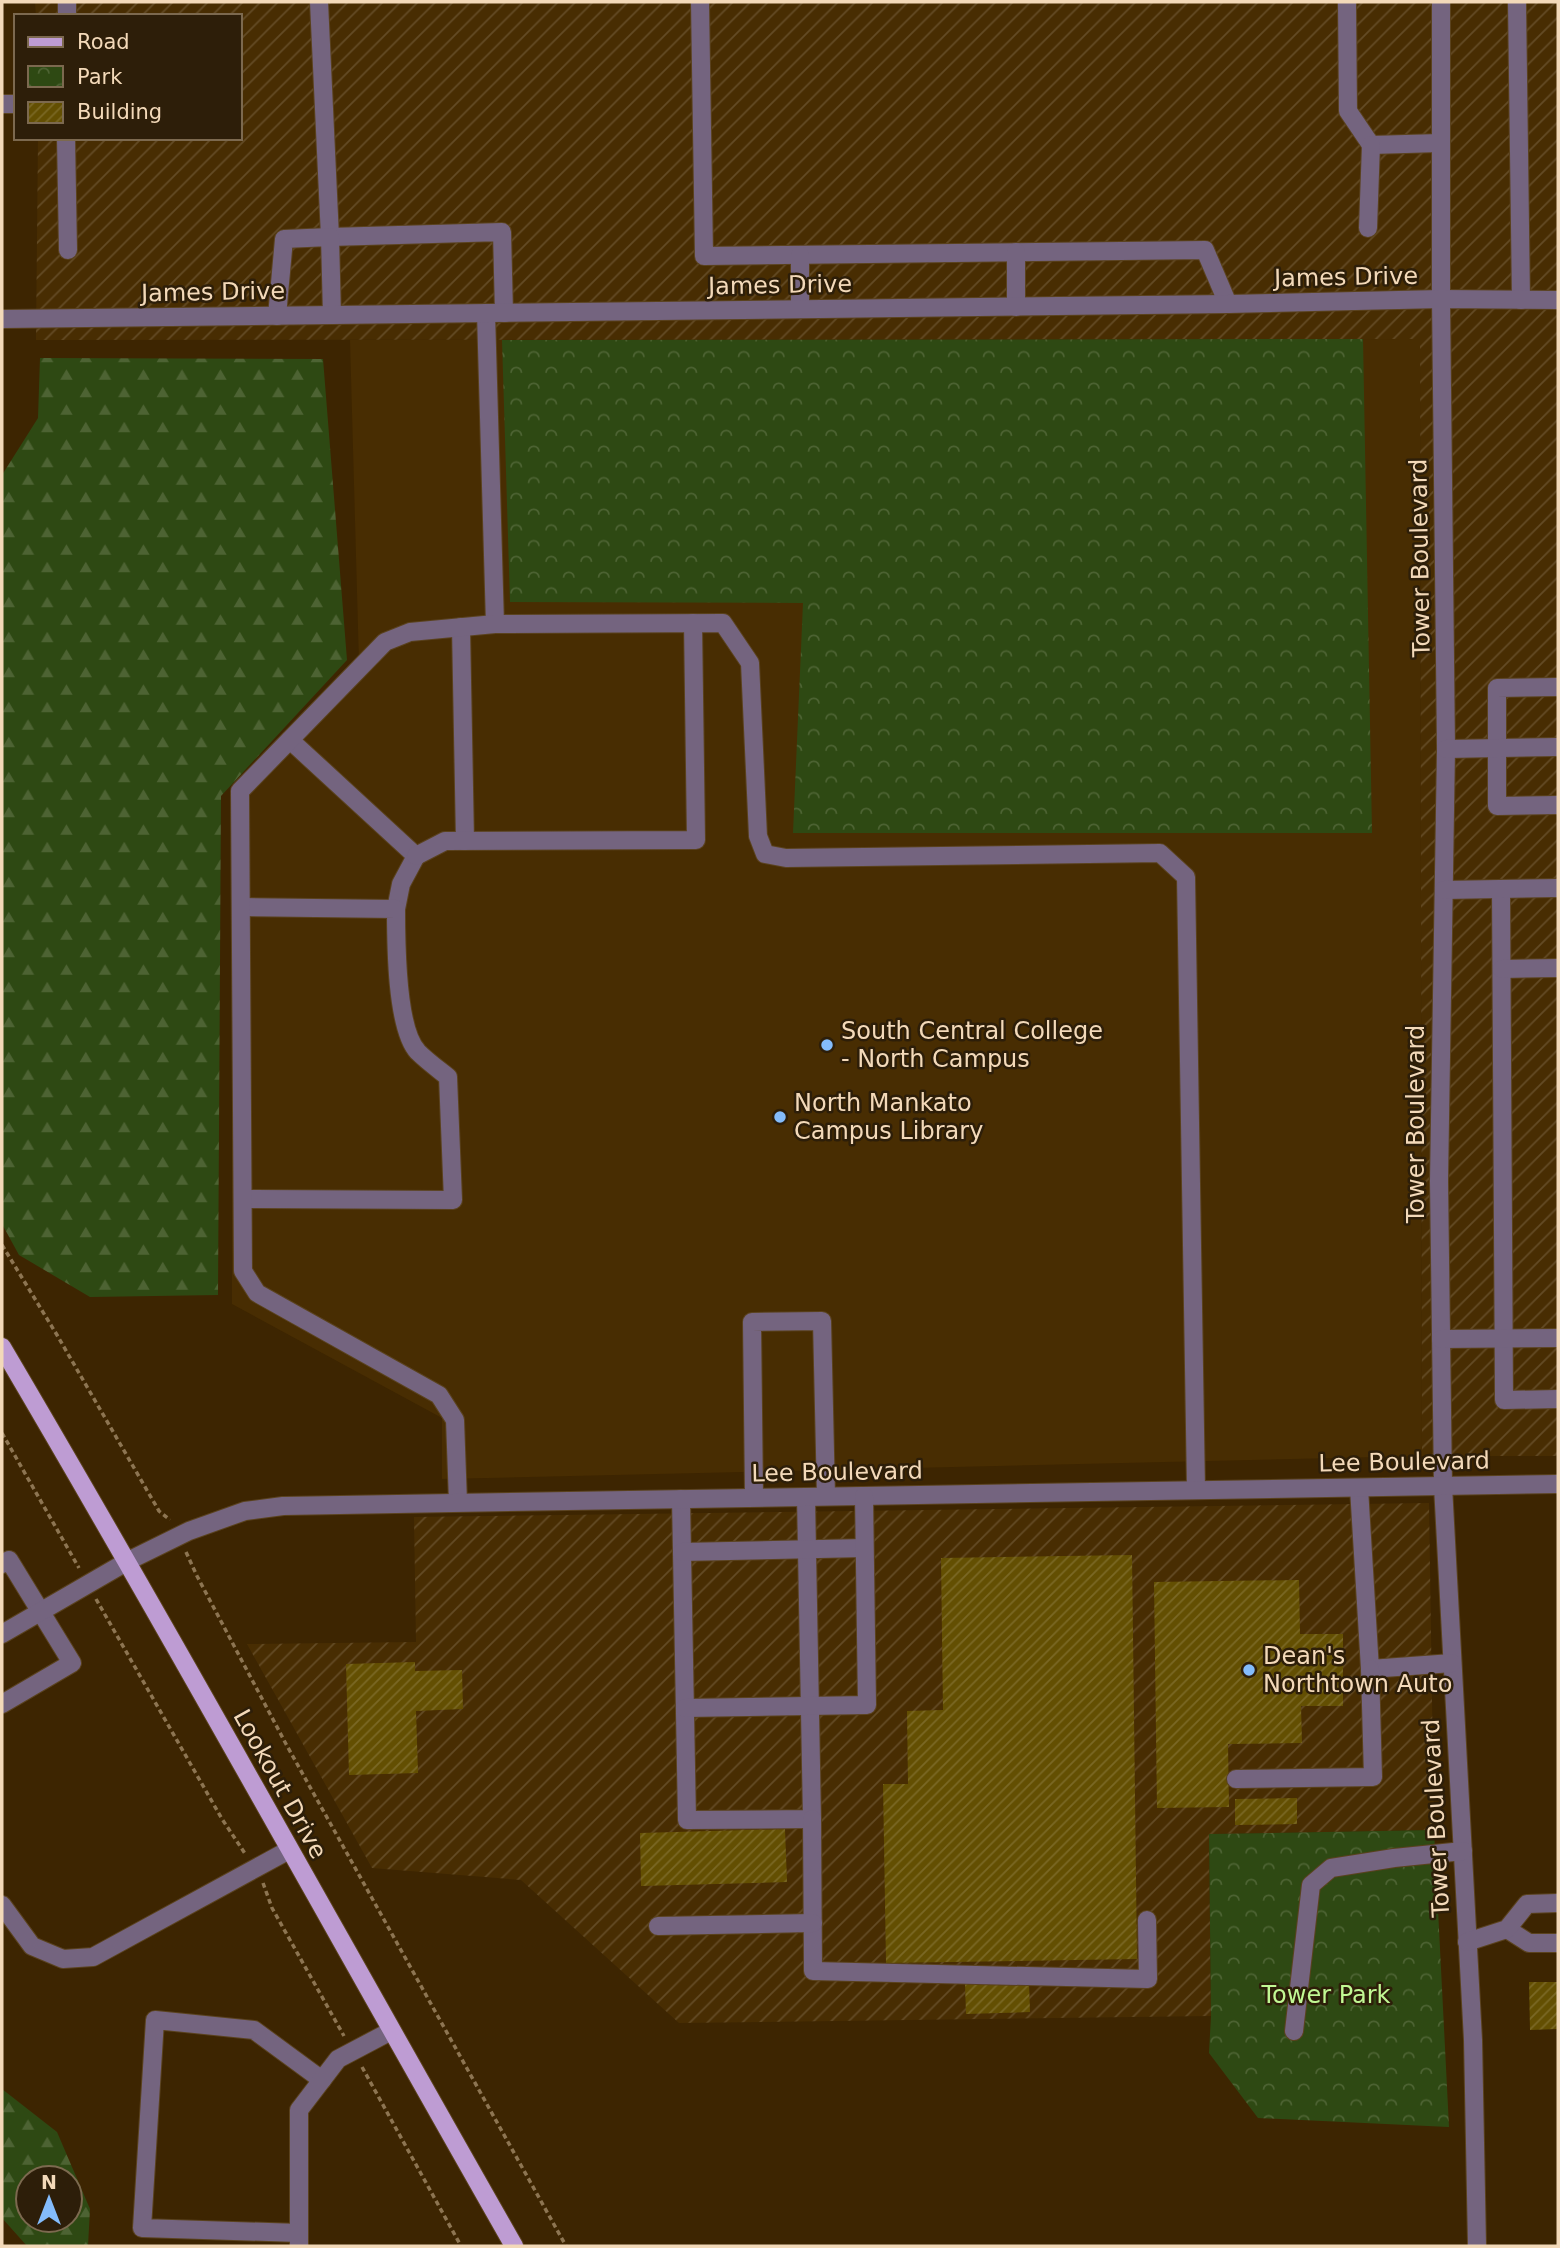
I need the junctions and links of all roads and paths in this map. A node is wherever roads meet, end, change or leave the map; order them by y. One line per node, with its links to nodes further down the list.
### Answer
1 (319, 2): 10 (street)
2 (701, 2): 13 (street)
3 (1347, 2): 8 (street)
4 (1441, 2): 7 (street, Tower Boulevard)
5 (1517, 2): 15 (street)
6 (66, 140): 11 (street)
7 (1440, 143): 8 (street); 14 (street, Tower Boulevard)
8 (1371, 145): 9 (street)
9 (1368, 229)
10 (331, 237): 21 (street); 22 (street); 23 (street)
11 (68, 250)
12 (1016, 252): 13 (street); 17 (street); 18 (street)
13 (800, 255): 19 (street)
14 (1441, 299): 15 (street, James Drive); 17 (street, James Drive); 32 (street, Tower Boulevard)
15 (1521, 300): 16 (street, James Drive)
16 (1558, 300)
17 (1228, 304): 18 (street, James Drive)
18 (1016, 307): 19 (street, James Drive)
19 (800, 309): 21 (street, James Drive)
20 (486, 313): 21 (street, James Drive); 22 (street, James Drive); 26 (street)
21 (504, 313)
22 (332, 315): 23 (street, James Drive)
23 (277, 316): 24 (street, James Drive)
24 (2, 319)
25 (693, 623): 26 (street); 34 (street); 54 (street)
26 (495, 624): 27 (street)
27 (461, 627): 29 (street); 34 (street)
28 (1558, 687): 31 (street)
29 (290, 740): 35 (street); 39 (street)
30 (1558, 747): 31 (street)
31 (1497, 748): 32 (street); 33 (street)
32 (1446, 749): 38 (street, Tower Boulevard)
33 (1558, 805)
34 (465, 841): 35 (street)
35 (416, 856): 40 (street)
36 (1558, 888): 37 (street)
37 (1501, 889): 38 (street); 42 (street)
38 (1444, 890): 47 (street, Tower Boulevard)
39 (241, 907): 40 (street); 43 (street)
40 (396, 909): 43 (street)
41 (1558, 968): 42 (street)
42 (1502, 969): 45 (street)
43 (243, 1199): 60 (street)
44 (2, 1245): 61 (path)
45 (1504, 1338): 46 (street); 47 (street); 49 (street)
46 (1558, 1338)
47 (1441, 1339): 52 (street, Tower Boulevard)
48 (2, 1347): 65 (main road, Lookout Drive)
49 (1558, 1399)
50 (2, 1433): 67 (path)
51 (1558, 1484): 52 (street, Lee Boulevard)
52 (1443, 1486): 53 (street, Lee Boulevard); 70 (street, Tower Boulevard)
53 (1359, 1488): 54 (street, Lee Boulevard); 71 (street)
54 (1196, 1490): 56 (street, Lee Boulevard)
55 (826, 1496): 56 (street, Lee Boulevard); 57 (street); 58 (street, Lee Boulevard)
56 (863, 1496): 62 (street)
57 (754, 1497): 58 (street, Lee Boulevard); 59 (street, Lee Boulevard)
58 (806, 1497): 63 (street)
59 (681, 1499): 60 (street, Lee Boulevard); 64 (street)
60 (458, 1502): 61 (street, Lee Boulevard)
61 (180, 1536): 65 (street, Lee Boulevard); 96 (path)
62 (864, 1548): 63 (street); 73 (street)
63 (807, 1549): 64 (street); 73 (street)
64 (682, 1552): 74 (street)
65 (128, 1561): 67 (street, Lee Boulevard); 77 (main road, Lookout Drive)
66 (2, 1564): 68 (street)
67 (88, 1585): 68 (street, Lee Boulevard); 79 (path)
68 (40, 1612): 69 (street, Lee Boulevard); 72 (street)
69 (2, 1634)
70 (1452, 1663): 71 (street); 78 (street, Tower Boulevard)
71 (1370, 1670): 75 (street)
72 (2, 1704)
73 (810, 1705): 74 (street); 76 (street)
74 (685, 1708): 76 (street)
75 (1236, 1779)
76 (812, 1819): 83 (street)
77 (289, 1850): 79 (street); 88 (main road, Lookout Drive)
78 (1462, 1850): 86 (street, Tower Boulevard); 89 (street)
79 (254, 1869): 81 (street); 90 (path)
80 (1558, 1903): 85 (street)
81 (2, 1905)
82 (1147, 1920): 83 (street)
83 (813, 1923): 84 (street)
84 (658, 1926)
85 (1507, 1929): 86 (street); 87 (street)
86 (1468, 1942): 97 (street, Tower Boulevard)
87 (1558, 1943)
88 (391, 2031): 90 (street); 95 (main road, Lookout Drive)
89 (1294, 2031)
90 (352, 2051): 91 (street); 94 (path)
91 (322, 2080): 92 (street); 93 (street)
92 (208, 2238): 93 (street)
93 (299, 2240)
94 (461, 2246)
95 (514, 2246)
96 (566, 2246)
97 (1477, 2246)

